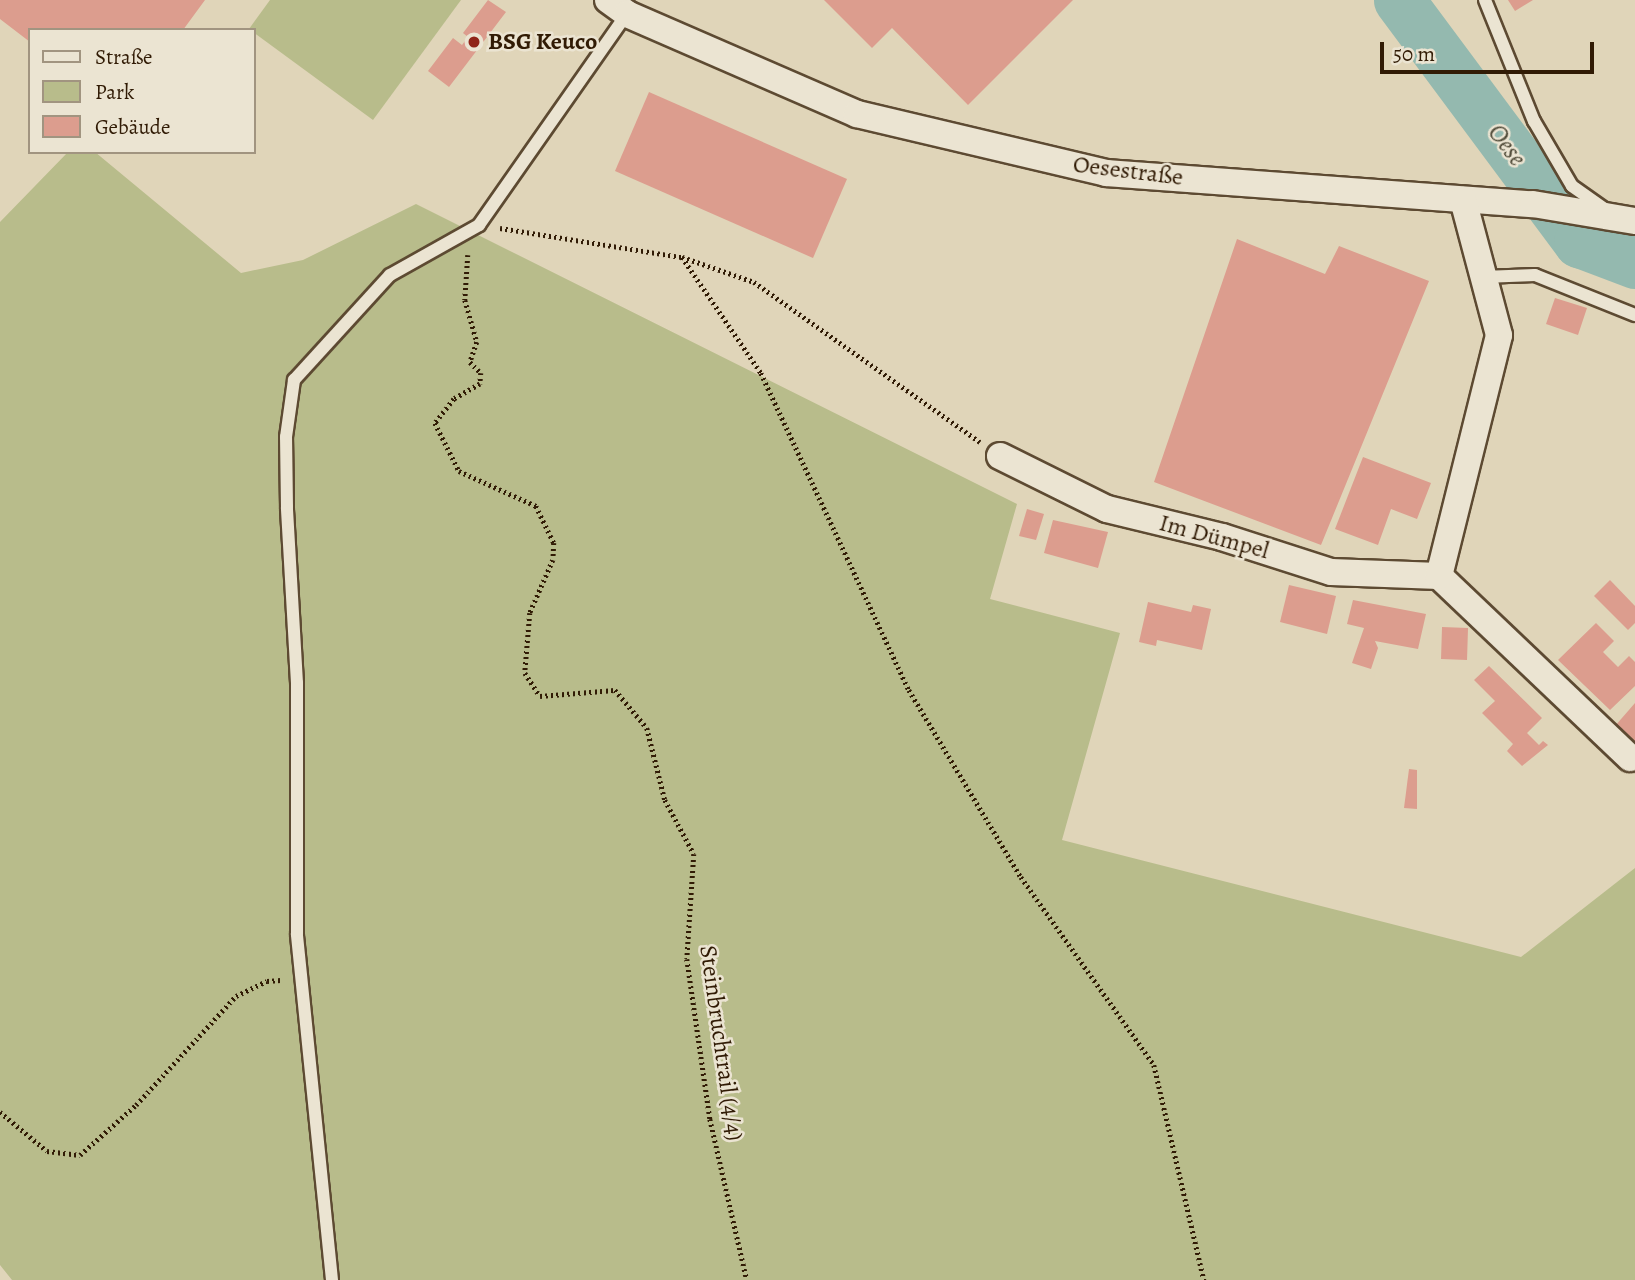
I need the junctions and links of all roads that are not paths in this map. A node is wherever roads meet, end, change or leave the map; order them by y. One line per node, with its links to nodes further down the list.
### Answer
1 (1485, 0): 4 (lane)
2 (618, 7): 3 (street, Oesestraße); 10 (lane)
3 (1463, 200): 4 (street, Oesestraße); 5 (street)
4 (1617, 217)
5 (1483, 277): 6 (lane); 8 (street)
6 (1635, 315)
7 (1000, 456): 8 (street, Im Dümpel)
8 (1439, 576): 9 (street)
9 (1630, 758)
10 (332, 1280)

